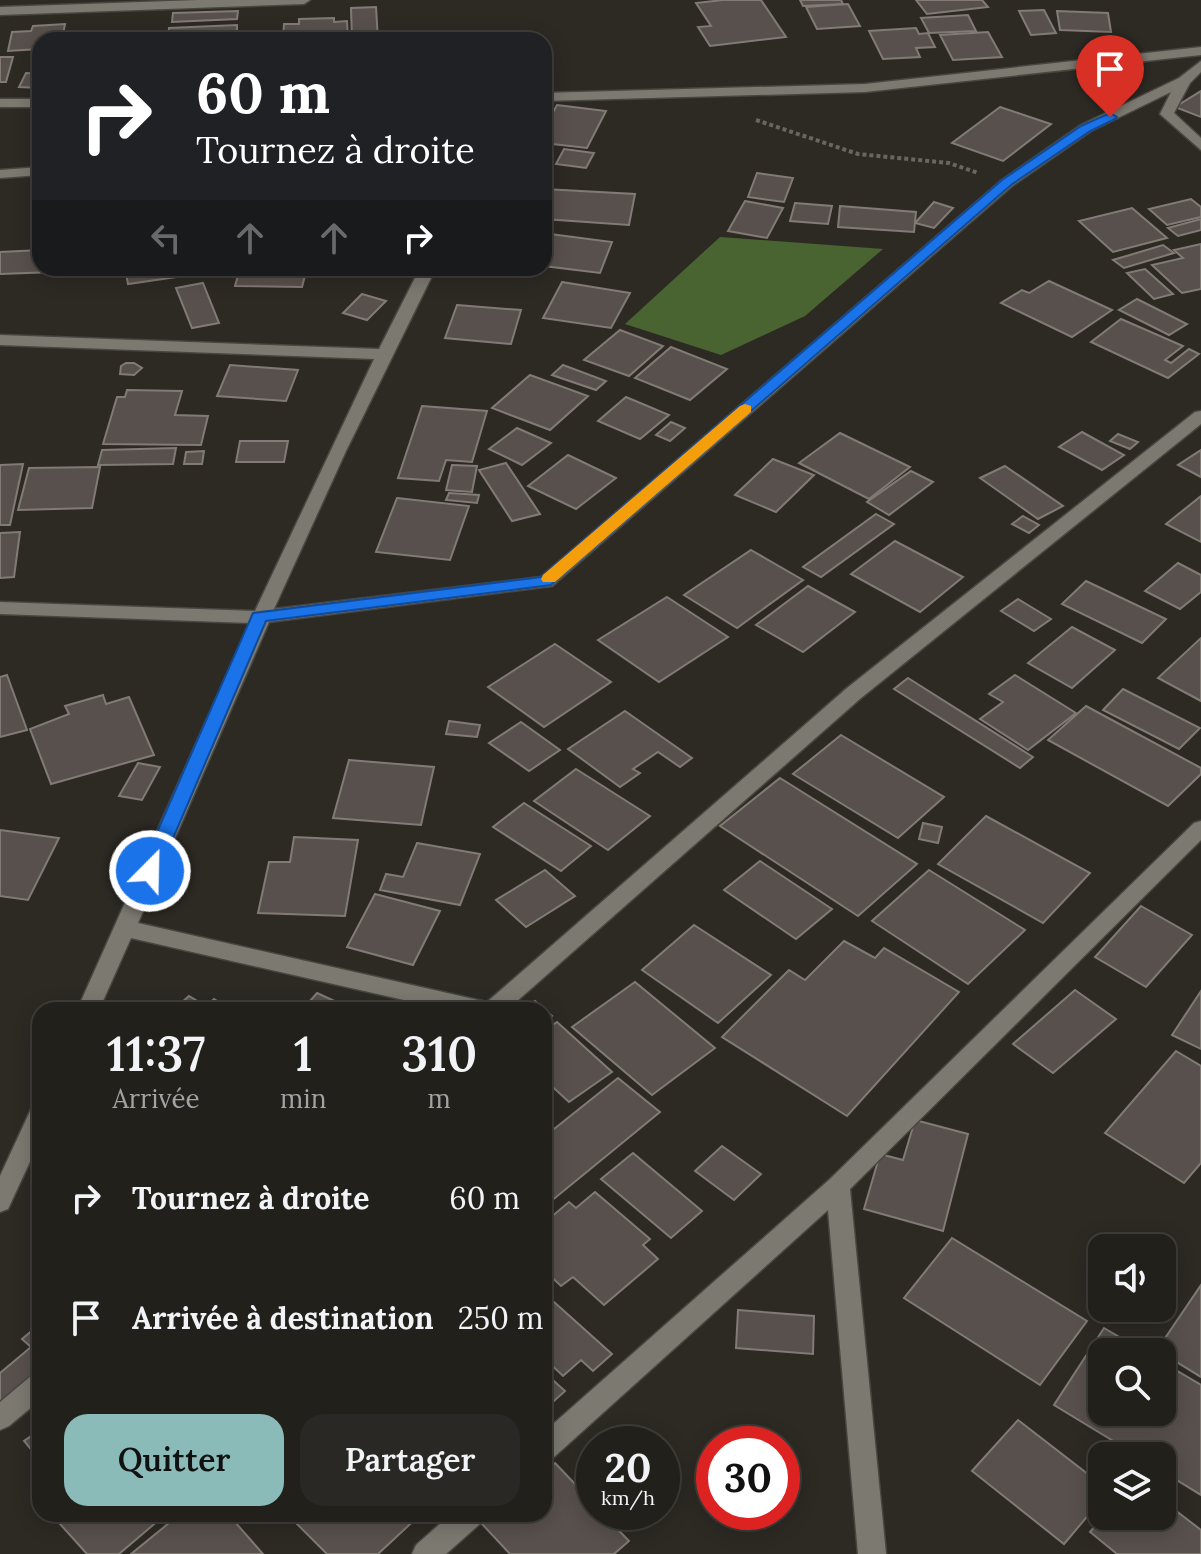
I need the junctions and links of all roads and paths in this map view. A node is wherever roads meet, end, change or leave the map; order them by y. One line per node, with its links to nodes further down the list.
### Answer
1 (304, 0): 2 (street)
2 (0, 11)
3 (1201, 51): 6 (street)
4 (1201, 65): 5 (street)
5 (1184, 81): 10 (street); 13 (street)
6 (552, 97)
7 (0, 103): 8 (street)
8 (32, 103)
9 (745, 117): 13 (path)
10 (1201, 146)
11 (32, 172): 12 (street)
12 (0, 174)
13 (1007, 183): 19 (street)
14 (424, 276): 16 (street)
15 (0, 340): 16 (street)
16 (382, 354): 19 (street)
17 (1201, 416): 24 (street)
18 (0, 608): 19 (street)
19 (259, 617): 21 (street)
20 (1201, 828): 26 (street)
21 (125, 928): 22 (street); 23 (street)
22 (92, 1002)
23 (453, 1002)
24 (498, 1002)
25 (32, 1132): 27 (street)
26 (838, 1186): 30 (street); 33 (street)
27 (0, 1202)
28 (32, 1391): 29 (street)
29 (0, 1418)
30 (552, 1442)
31 (462, 1522): 32 (street)
32 (426, 1554)
33 (872, 1554)

